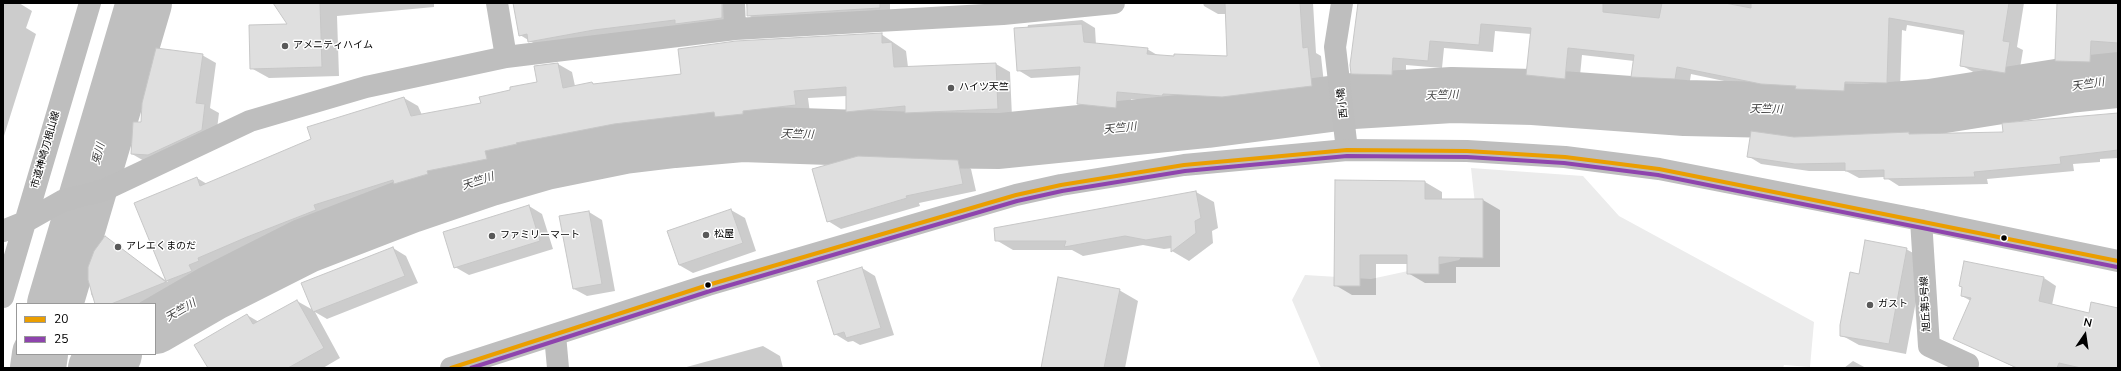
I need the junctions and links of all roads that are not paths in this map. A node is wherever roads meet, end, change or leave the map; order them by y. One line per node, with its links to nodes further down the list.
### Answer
1 (90, 3): 10 (street, 市道神崎刀根山線)
2 (497, 3): 7 (street)
3 (734, 3): 6 (street)
4 (1114, 3): 6 (street)
5 (1342, 3): 8 (street, 西小橋)
6 (735, 29): 7 (street)
7 (506, 57): 10 (street)
8 (1347, 150): 9 (street); 14 (street)
9 (1921, 220): 12 (street); 15 (street, 旭丘第5号線)
10 (25, 222): 11 (street); 13 (street, 市道神崎刀根山線)
11 (3, 231)
12 (2118, 261)
13 (3, 297)
14 (555, 335): 16 (street); 17 (street)
15 (1968, 364)
16 (450, 368)
17 (558, 368)

